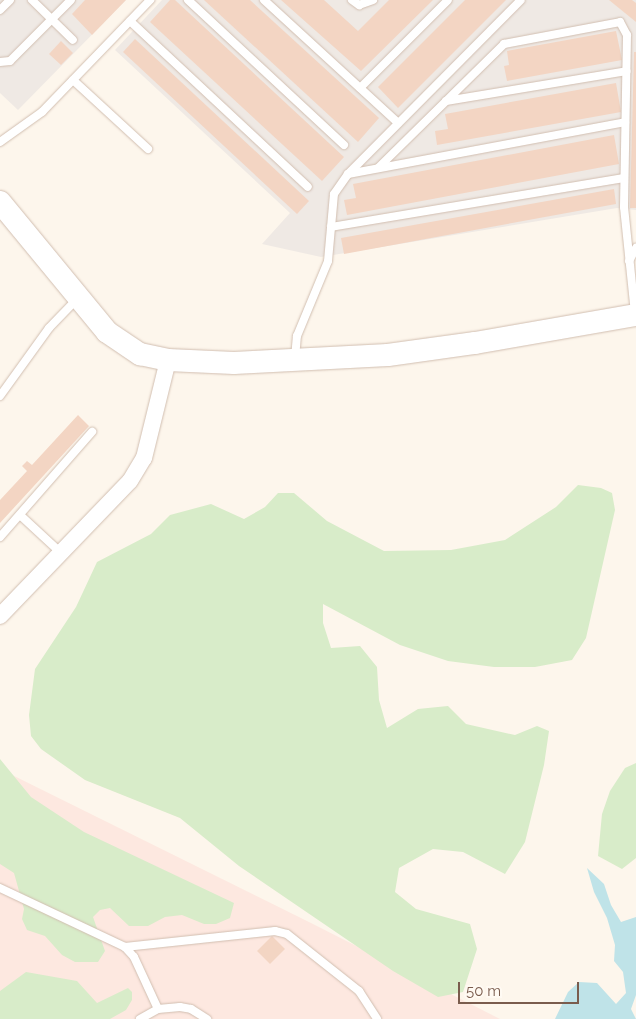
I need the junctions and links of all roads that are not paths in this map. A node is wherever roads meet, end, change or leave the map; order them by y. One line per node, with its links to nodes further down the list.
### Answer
1 (10, 0): 11 (lane)
2 (32, 0): 12 (lane)
3 (71, 0): 12 (lane)
4 (150, 0): 13 (lane)
5 (188, 0): 23 (lane)
6 (264, 0): 18 (lane)
7 (352, 0): 8 (lane)
8 (373, 0)
9 (448, 0): 18 (lane)
10 (521, 0): 21 (lane)
11 (0, 10)
12 (52, 19): 14 (lane); 15 (lane)
13 (130, 21): 17 (lane); 28 (lane)
14 (73, 40)
15 (0, 62)
16 (627, 71): 19 (lane); 19 (lane); 20 (lane)
17 (73, 80): 22 (lane); 24 (lane)
18 (360, 88): 21 (lane)
19 (445, 101): 25 (lane)
20 (626, 122): 25 (lane); 27 (lane)
21 (398, 123): 26 (lane)
22 (0, 142)
23 (344, 145)
24 (148, 149)
25 (378, 168): 26 (lane)
26 (348, 174): 30 (lane)
27 (623, 178): 30 (lane); 32 (lane)
28 (308, 187)
29 (0, 202): 33 (street)
30 (332, 227): 36 (lane)
31 (636, 248): 32 (lane)
32 (629, 261): 34 (lane)
33 (78, 298): 35 (street); 37 (lane)
34 (636, 315): 36 (street)
35 (168, 360): 36 (street); 41 (street)
36 (295, 360)
37 (0, 396)
38 (92, 432): 39 (lane)
39 (20, 515): 40 (lane); 41 (lane)
40 (0, 537)
41 (59, 551): 42 (street)
42 (0, 616)
43 (0, 888): 44 (lane)
44 (126, 947): 45 (lane); 48 (lane)
45 (158, 1009): 46 (lane); 47 (lane)
46 (140, 1019)
47 (207, 1019)
48 (378, 1019)

